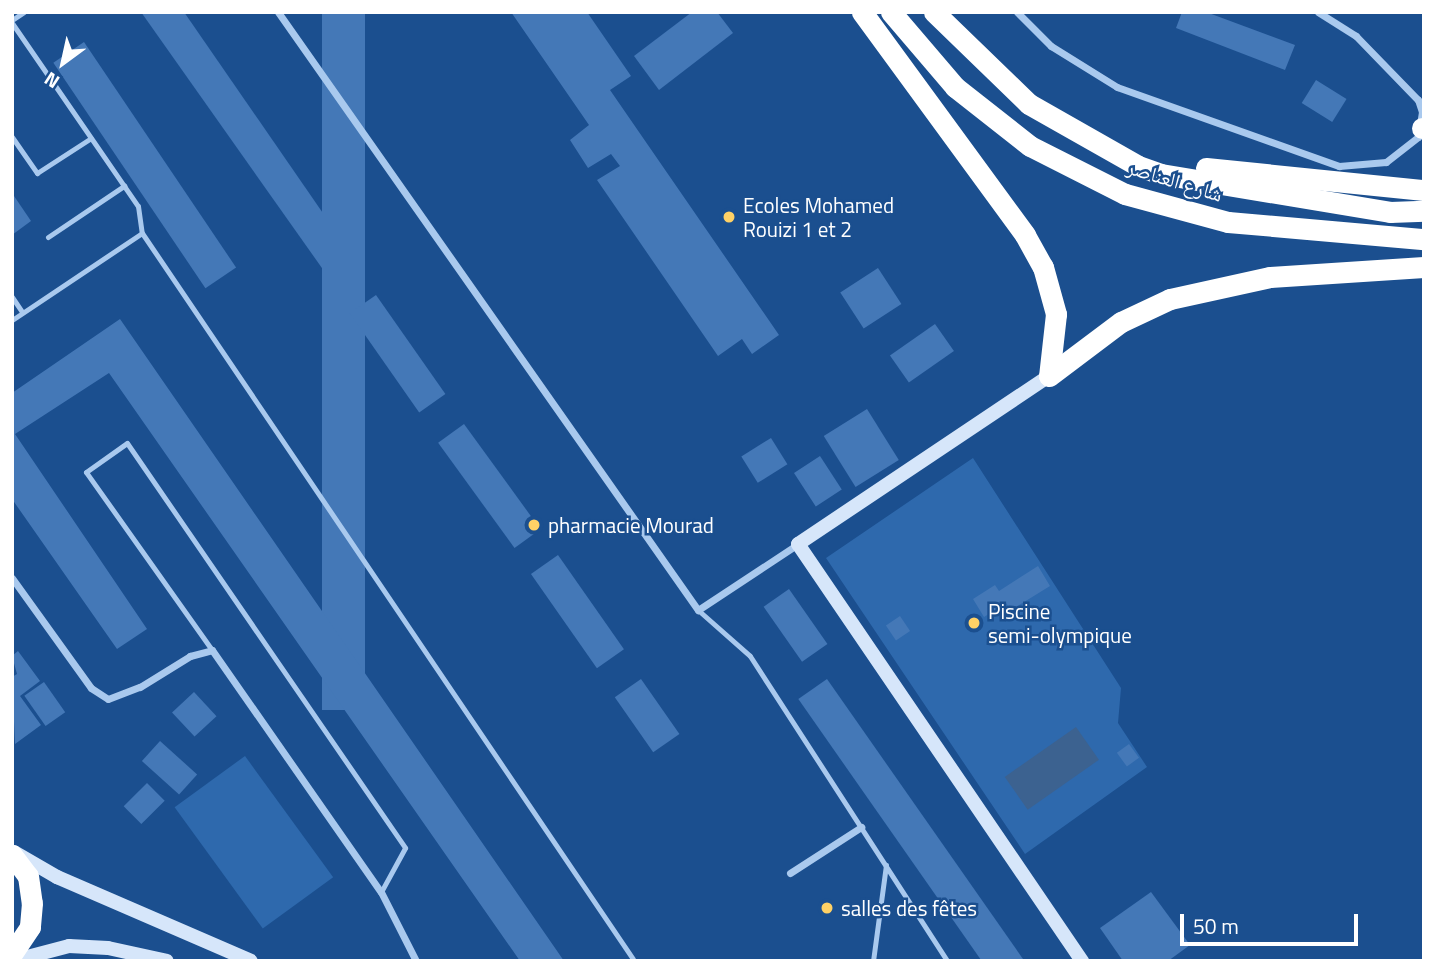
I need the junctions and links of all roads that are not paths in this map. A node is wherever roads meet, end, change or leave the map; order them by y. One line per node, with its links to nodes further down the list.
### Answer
1 (24, 12): 8 (lane)
2 (278, 12): 26 (street)
3 (862, 12): 23 (highway)
4 (891, 12): 18 (highway, شارع العناصر)
5 (934, 12): 12 (highway)
6 (1017, 12): 9 (street)
7 (1318, 12): 9 (street)
8 (12, 21): 11 (lane)
9 (1423, 128)
10 (12, 137): 11 (lane)
11 (91, 138): 13 (lane)
12 (1161, 174): 14 (highway); 15 (highway)
13 (124, 186): 16 (lane); 17 (lane)
14 (1424, 190)
15 (1424, 211)
16 (142, 233): 21 (lane); 34 (lane)
17 (48, 237)
18 (1424, 239)
19 (1424, 267): 23 (highway)
20 (12, 298): 21 (lane)
21 (22, 312): 22 (lane)
22 (12, 320)
23 (1049, 376): 24 (street)
24 (798, 544): 26 (street); 41 (street)
25 (12, 578): 27 (street)
26 (698, 610): 28 (lane)
27 (212, 650): 32 (street); 32 (lane)
28 (861, 827): 30 (lane); 31 (street)
29 (12, 852): 33 (highway); 37 (street)
30 (886, 865): 39 (lane); 40 (lane)
31 (790, 873)
32 (381, 892): 38 (street)
33 (12, 954)
34 (632, 959)
35 (12, 961): 36 (street)
36 (167, 961)
37 (251, 961)
38 (416, 961)
39 (873, 961)
40 (947, 961)
41 (1082, 961)

